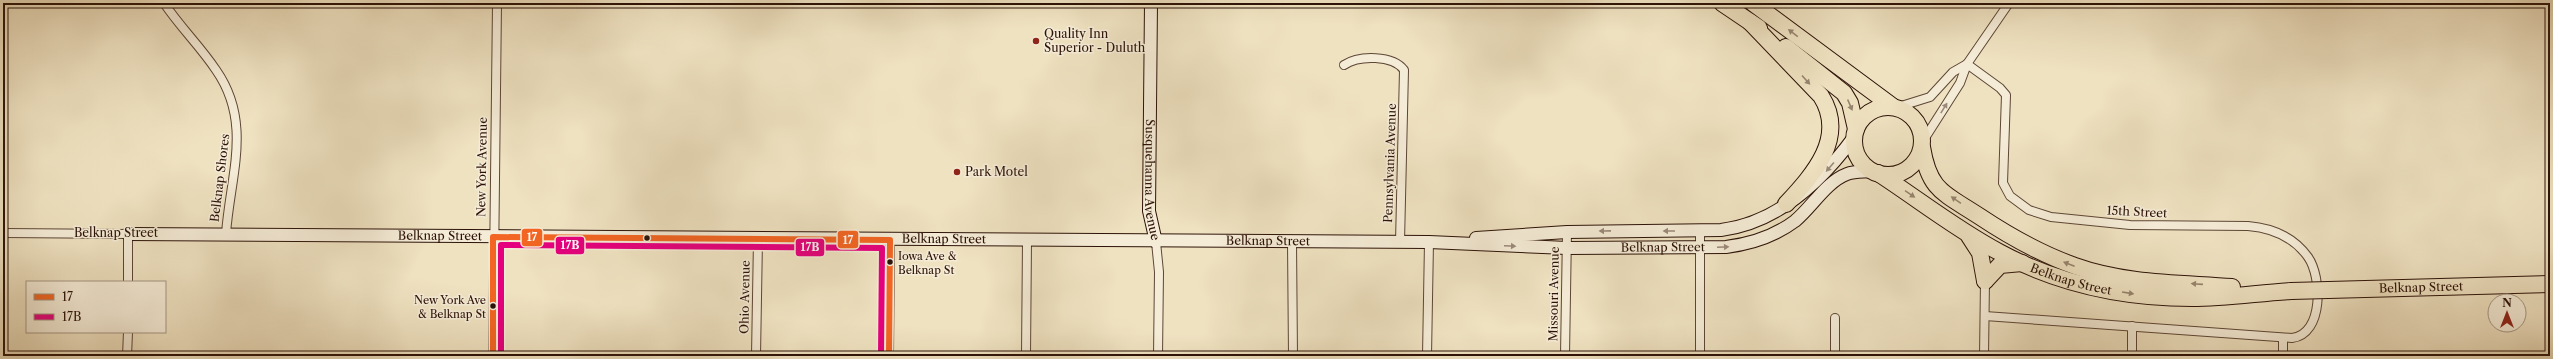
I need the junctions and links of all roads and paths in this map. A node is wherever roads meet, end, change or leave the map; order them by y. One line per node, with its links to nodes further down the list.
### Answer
1 (164, 3): 20 (street, Belknap Shores)
2 (497, 3): 21 (street, New York Avenue)
3 (1151, 3): 25 (street, Susquehanna Avenue)
4 (1722, 3): 7 (highway)
5 (1753, 3): 10 (highway, one-way to 5)
6 (2008, 3): 8 (street)
7 (1750, 22): 11 (highway, one-way to 11); 14 (highway, one-way to 14)
8 (1967, 64): 10 (street); 12 (street, one-way to 8); 40 (street, 15th Street)
9 (1344, 65): 27 (street, Pennsylvania Avenue)
10 (1895, 107): 11 (highway); 12 (highway)
11 (1855, 133): 13 (highway); 14 (street, Belknap Street, one-way to 14)
12 (1923, 144): 13 (highway); 35 (highway, Belknap Street, one-way to 12)
13 (1875, 172): 16 (highway, Belknap Street, one-way to 16); 30 (street, Belknap Street, one-way to 13)
14 (1786, 204): 15 (street, Belknap Street)
15 (1700, 231): 17 (street, Belknap Street, one-way to 17); 30 (street)
16 (1965, 231): 31 (highway, Belknap Street); 33 (highway)
17 (1567, 232): 28 (street, Belknap Street); 29 (street, Missouri Avenue)
18 (3, 233): 19 (street, Belknap Street)
19 (128, 234): 20 (street, Belknap Street); 32 (street)
20 (226, 234): 21 (street, Belknap Street)
21 (493, 237): 22 (street, Belknap Street); 42 (street, New York Avenue)
22 (758, 239): 23 (street, Belknap Street); 43 (street, Ohio Avenue)
23 (890, 240): 24 (street, Belknap Street); 44 (street)
24 (1026, 241): 25 (street, Belknap Street); 45 (street)
25 (1156, 242): 26 (street, Belknap Street); 46 (street, Susquehanna Avenue)
26 (1292, 242): 27 (street, Belknap Street); 47 (street)
27 (1400, 242): 28 (street, Belknap Street)
28 (1429, 242): 29 (street, Belknap Street, one-way to 29); 48 (street)
29 (1567, 248): 30 (street, Belknap Street); 49 (street, Missouri Avenue)
30 (1699, 248): 50 (street)
31 (2022, 263): 33 (highway); 35 (highway, Belknap Street, one-way to 35)
32 (128, 281)
33 (1985, 281): 36 (street)
34 (2550, 284): 35 (highway, Belknap Street, bridge)
35 (2291, 291)
36 (1985, 316): 38 (street); 52 (street)
37 (1835, 318): 51 (street)
38 (2132, 326): 40 (street); 53 (street)
39 (128, 333): 41 (street)
40 (2283, 338): 54 (street)
41 (127, 356)
42 (493, 356)
43 (756, 356)
44 (889, 356)
45 (1026, 356)
46 (1158, 356)
47 (1293, 356)
48 (1427, 356)
49 (1565, 356)
50 (1700, 356)
51 (1835, 356)
52 (1984, 356)
53 (2132, 356)
54 (2283, 356)

